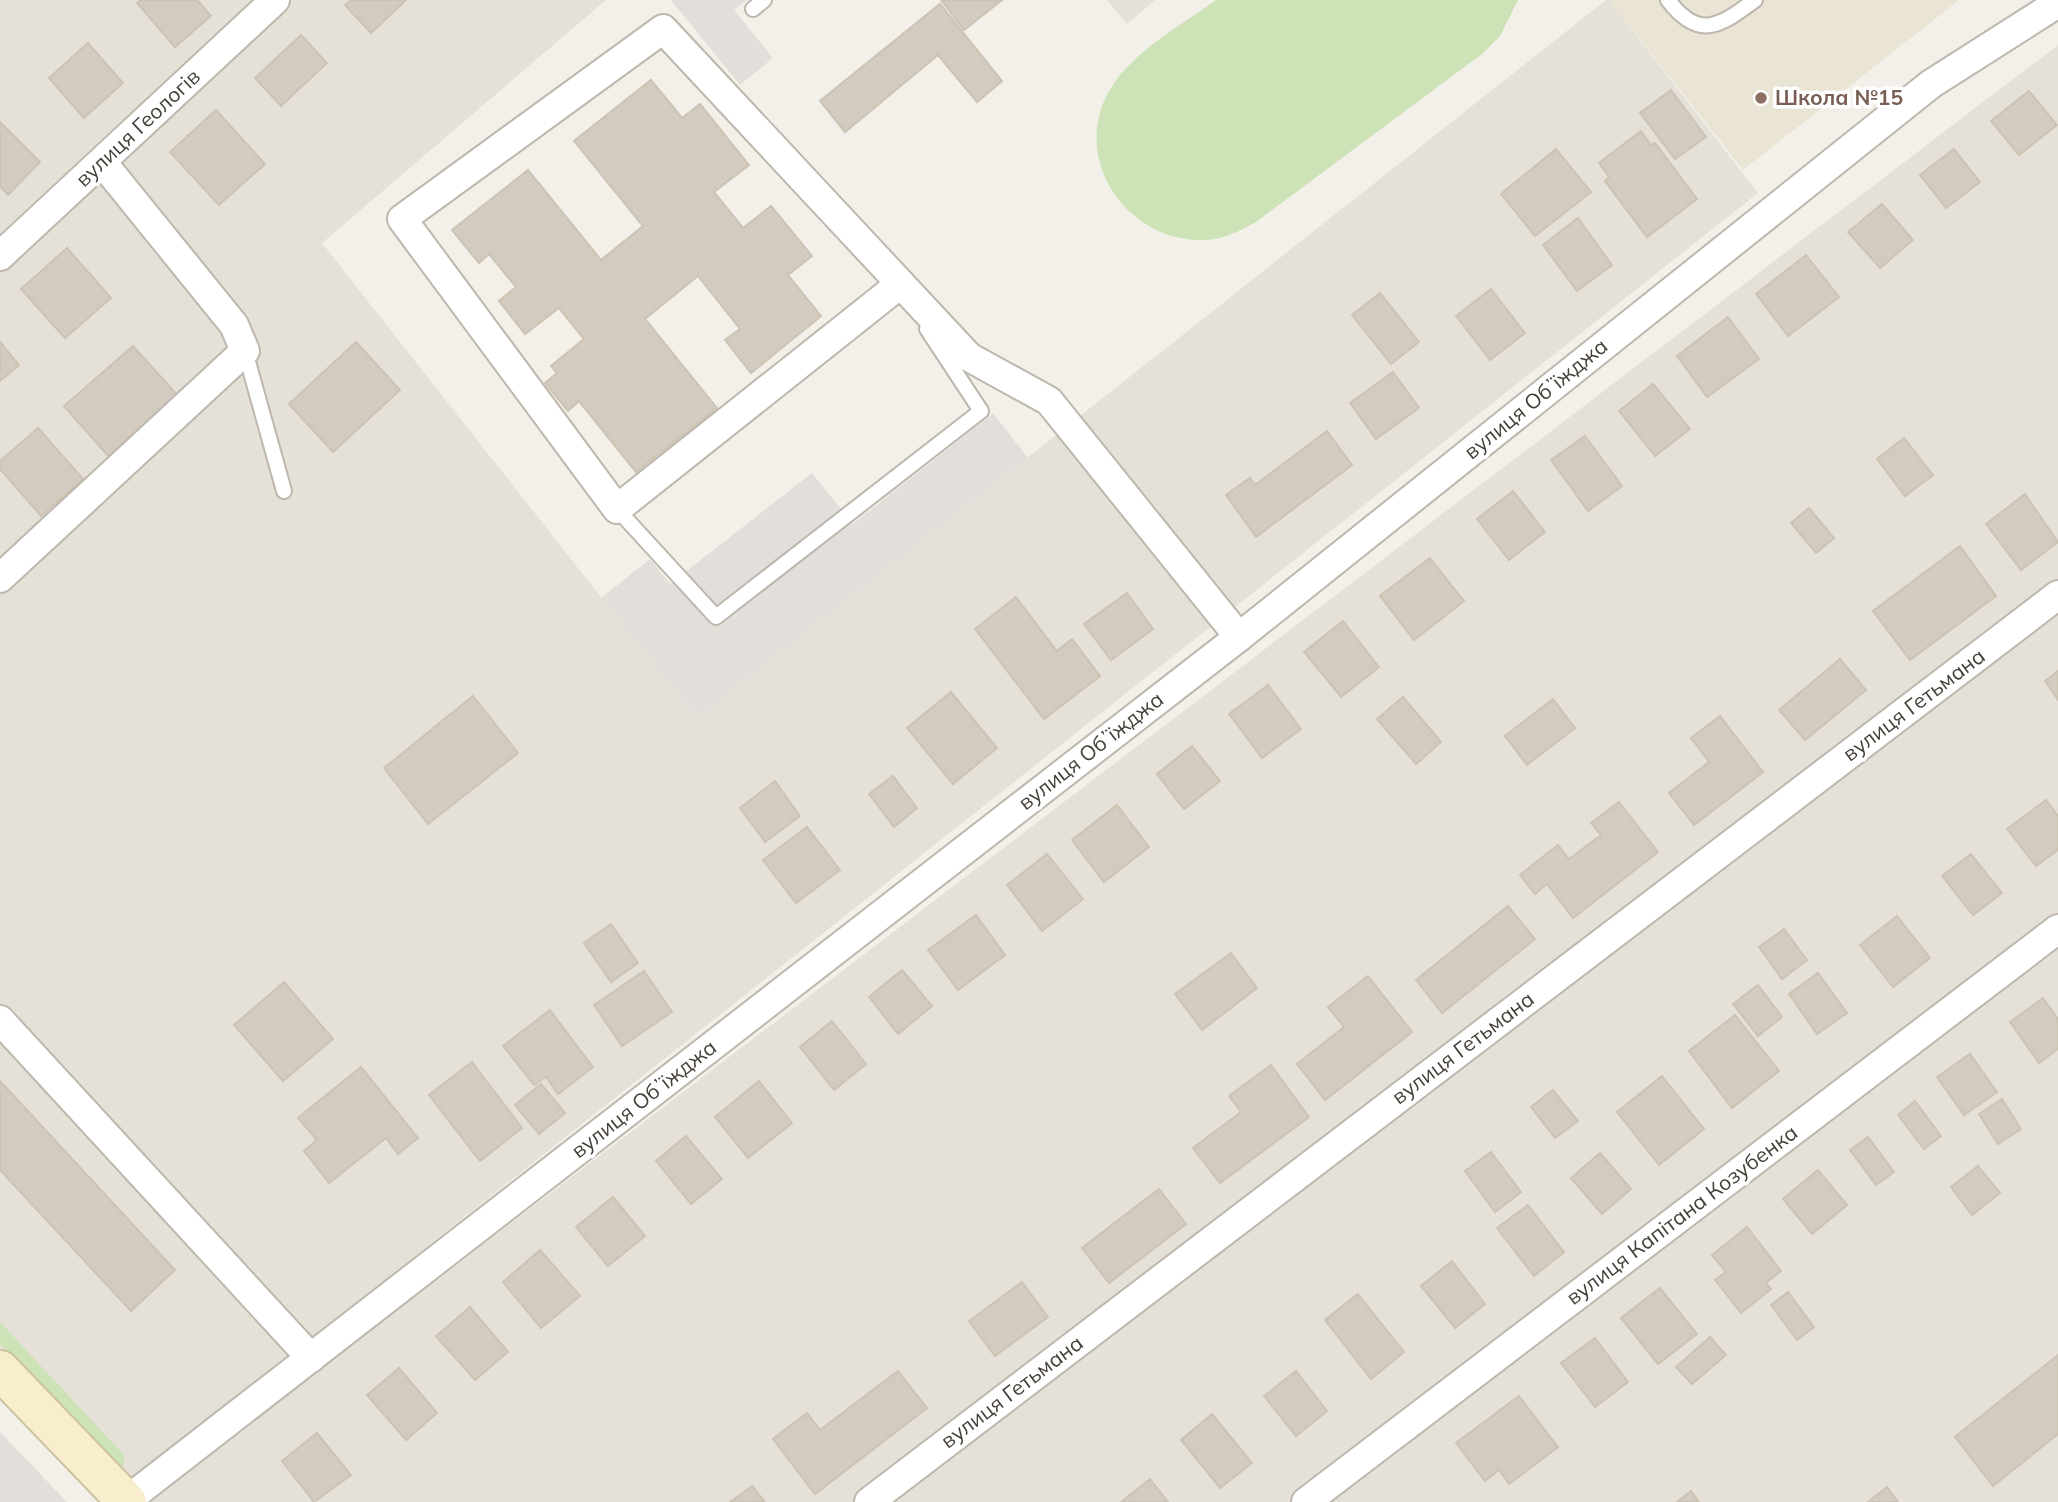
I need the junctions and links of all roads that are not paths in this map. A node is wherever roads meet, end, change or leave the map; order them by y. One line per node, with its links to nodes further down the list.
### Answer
1 (275, 0): 5 (street, вулиця Геологів)
2 (1668, 0): 3 (lane)
3 (1755, 0)
4 (2058, 3): 13 (street, вулиця Обʼїжджа)
5 (102, 162): 6 (street, вулиця Геологів); 8 (street)
6 (0, 256)
7 (899, 285): 10 (street); 10 (lane); 10 (street); 13 (street)
8 (245, 351): 9 (lane); 11 (street)
9 (284, 491)
10 (617, 509)
11 (0, 578)
12 (2058, 595): 19 (street, вулиця Гетьмана)
13 (1239, 637): 16 (street, вулиця Обʼїжджа)
14 (2058, 929): 20 (street, вулиця Капітана Козубенка)
15 (0, 1020): 16 (street)
16 (311, 1358): 18 (street, вулиця Обʼїжджа)
17 (0, 1370): 18 (street)
18 (126, 1502)
19 (869, 1502)
20 (1306, 1502)

